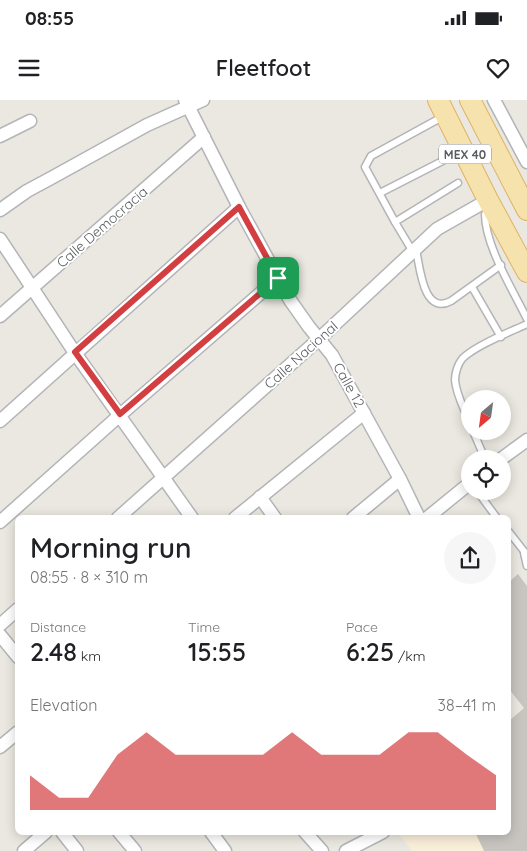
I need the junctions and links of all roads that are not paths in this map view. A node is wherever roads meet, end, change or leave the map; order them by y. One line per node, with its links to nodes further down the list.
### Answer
1 (203, 100): 4 (street)
2 (470, 100): 11 (main road, MEX 40)
3 (494, 100): 10 (street)
4 (187, 104): 8 (street, Calle 12); 17 (street)
5 (442, 108): 9 (main road, MEX 40); 14 (lane)
6 (30, 121): 7 (street)
7 (0, 136)
8 (204, 138): 16 (street, Calle 12); 26 (street, Calle Democracia)
9 (463, 150): 14 (lane); 15 (main road, MEX 40)
10 (527, 162)
11 (504, 167): 12 (main road); 18 (main road, MEX 40)
12 (527, 179)
13 (458, 183): 19 (lane)
14 (380, 193): 19 (lane)
15 (490, 203): 21 (street, Calle Nacional); 22 (lane); 23 (main road, MEX 40)
16 (239, 207): 24 (street, Calle 12); 32 (street)
17 (0, 210)
18 (527, 210)
19 (395, 222): 21 (lane)
20 (0, 239): 26 (street)
21 (415, 251): 25 (lane); 31 (street, Calle Nacional)
22 (501, 266): 25 (lane); 28 (lane)
23 (527, 272)
24 (278, 278): 31 (street, Calle 12); 35 (street)
25 (472, 286): 30 (lane)
26 (32, 288): 27 (street, Calle Democracia); 32 (street)
27 (0, 316)
28 (527, 319)
29 (527, 324): 30 (lane)
30 (501, 337): 33 (lane)
31 (319, 339): 34 (street, Calle 12); 39 (street, Calle Nacional)
32 (75, 352): 35 (street); 36 (street)
33 (461, 402)
34 (364, 413): 40 (street, Calle 12); 42 (street)
35 (120, 414): 39 (street); 52 (street)
36 (0, 421)
37 (527, 440): 38 (street)
38 (511, 452)
39 (164, 477): 44 (street, Calle Nacional); 45 (street)
40 (400, 479): 48 (street); 49 (street, Calle 12)
41 (461, 490): 50 (street)
42 (260, 497): 46 (street); 47 (street)
43 (484, 500): 51 (lane)
44 (121, 515)
45 (190, 515)
46 (239, 515)
47 (273, 515)
48 (357, 515)
49 (418, 515)
50 (431, 515)
51 (495, 515)
52 (0, 522)
53 (511, 535): 54 (lane)
54 (526, 554): 55 (lane)
55 (527, 565)
56 (15, 612): 57 (street)
57 (0, 625)
58 (0, 635): 59 (street)
59 (15, 653)
60 (15, 734): 61 (street)
61 (0, 747)
62 (43, 835): 68 (street)
63 (65, 835): 69 (street)
64 (122, 835): 70 (street)
65 (213, 835): 71 (street)
66 (308, 835): 72 (street)
67 (377, 835): 73 (street)
68 (24, 851)
69 (78, 851)
70 (135, 851)
71 (225, 851)
72 (322, 851)
73 (346, 851)

